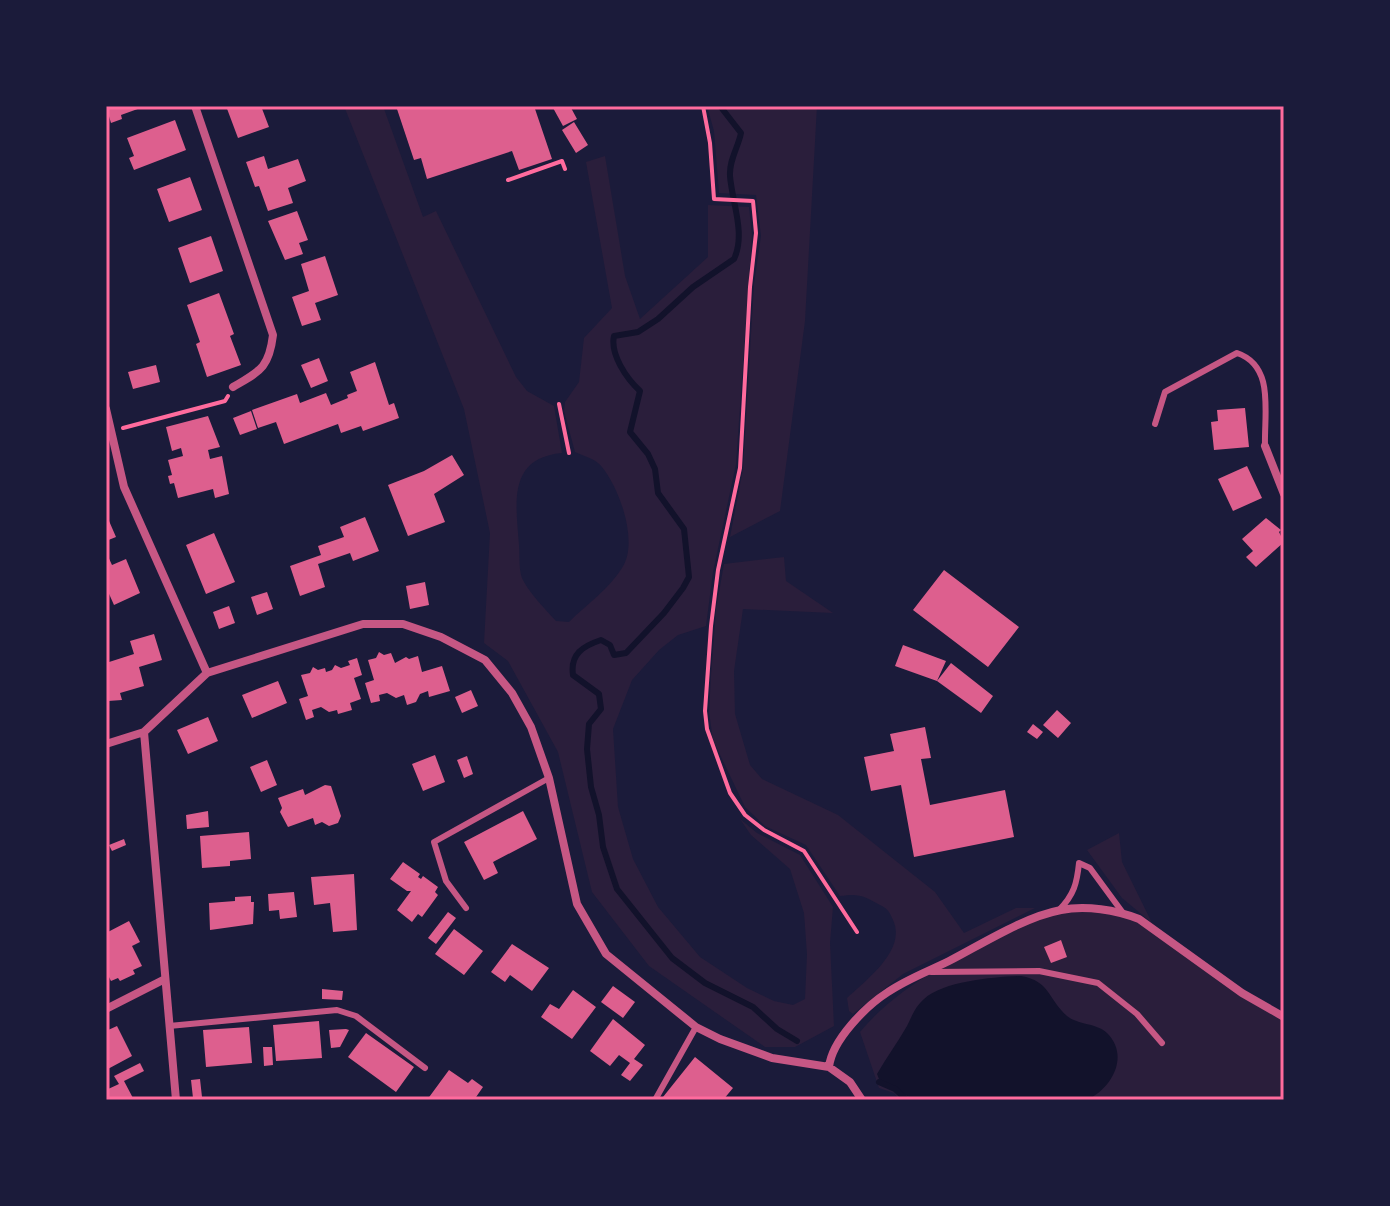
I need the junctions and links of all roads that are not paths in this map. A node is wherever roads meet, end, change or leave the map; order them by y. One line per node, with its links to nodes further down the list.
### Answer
1 (195, 106): 2 (street)
2 (233, 387)
3 (106, 409): 7 (street)
4 (1155, 424): 5 (lane)
5 (1265, 446): 6 (street)
6 (1284, 494)
7 (207, 673): 8 (street); 10 (street)
8 (144, 732): 9 (street); 15 (street)
9 (106, 744)
10 (549, 778): 11 (lane); 19 (street)
11 (466, 908)
12 (1059, 910): 13 (street); 13 (lane); 14 (street)
13 (1123, 913): 17 (street)
14 (927, 972): 20 (lane); 21 (street)
15 (165, 979): 16 (street); 18 (street)
16 (106, 1009)
17 (1284, 1017)
18 (169, 1026): 22 (lane); 23 (street)
19 (696, 1027): 21 (street); 24 (lane)
20 (1162, 1043)
21 (829, 1067): 25 (street)
22 (425, 1068)
23 (176, 1100)
24 (655, 1100)
25 (862, 1100)

